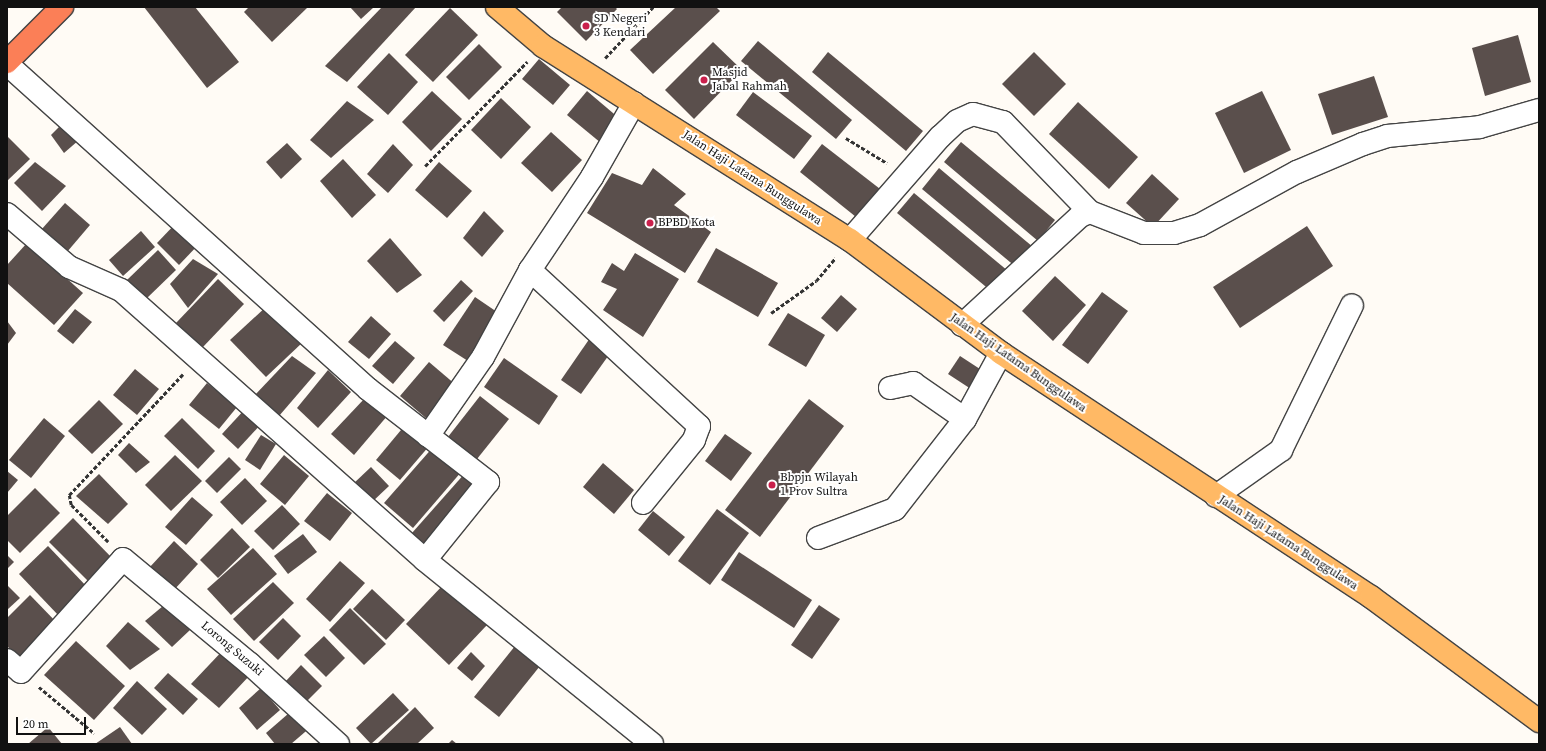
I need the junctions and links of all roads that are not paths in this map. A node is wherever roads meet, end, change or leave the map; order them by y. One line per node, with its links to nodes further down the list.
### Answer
1 (62, 7): 3 (highway)
2 (497, 7): 4 (main road, Jalan Haji Latama Bunggulawa)
3 (7, 63): 15 (street)
4 (634, 103): 8 (main road, Jalan Haji Latama Bunggulawa); 9 (street)
5 (1539, 110): 6 (street)
6 (1090, 212): 8 (street); 11 (street)
7 (7, 214): 19 (street)
8 (850, 240): 11 (main road, Jalan Haji Latama Bunggulawa)
9 (530, 270): 15 (street); 17 (street)
10 (1352, 305): 16 (street)
11 (962, 325): 12 (main road, Jalan Haji Latama Bunggulawa)
12 (1001, 353): 14 (street); 16 (main road, Jalan Haji Latama Bunggulawa)
13 (890, 388): 14 (street)
14 (965, 419): 18 (street)
15 (428, 436): 19 (street)
16 (1216, 496): 21 (main road, Jalan Haji Latama Bunggulawa)
17 (643, 503)
18 (818, 538)
19 (425, 560): 23 (street)
20 (14, 666): 22 (street, Lorong Suzuki)
21 (1539, 721)
22 (338, 744)
23 (652, 744)

